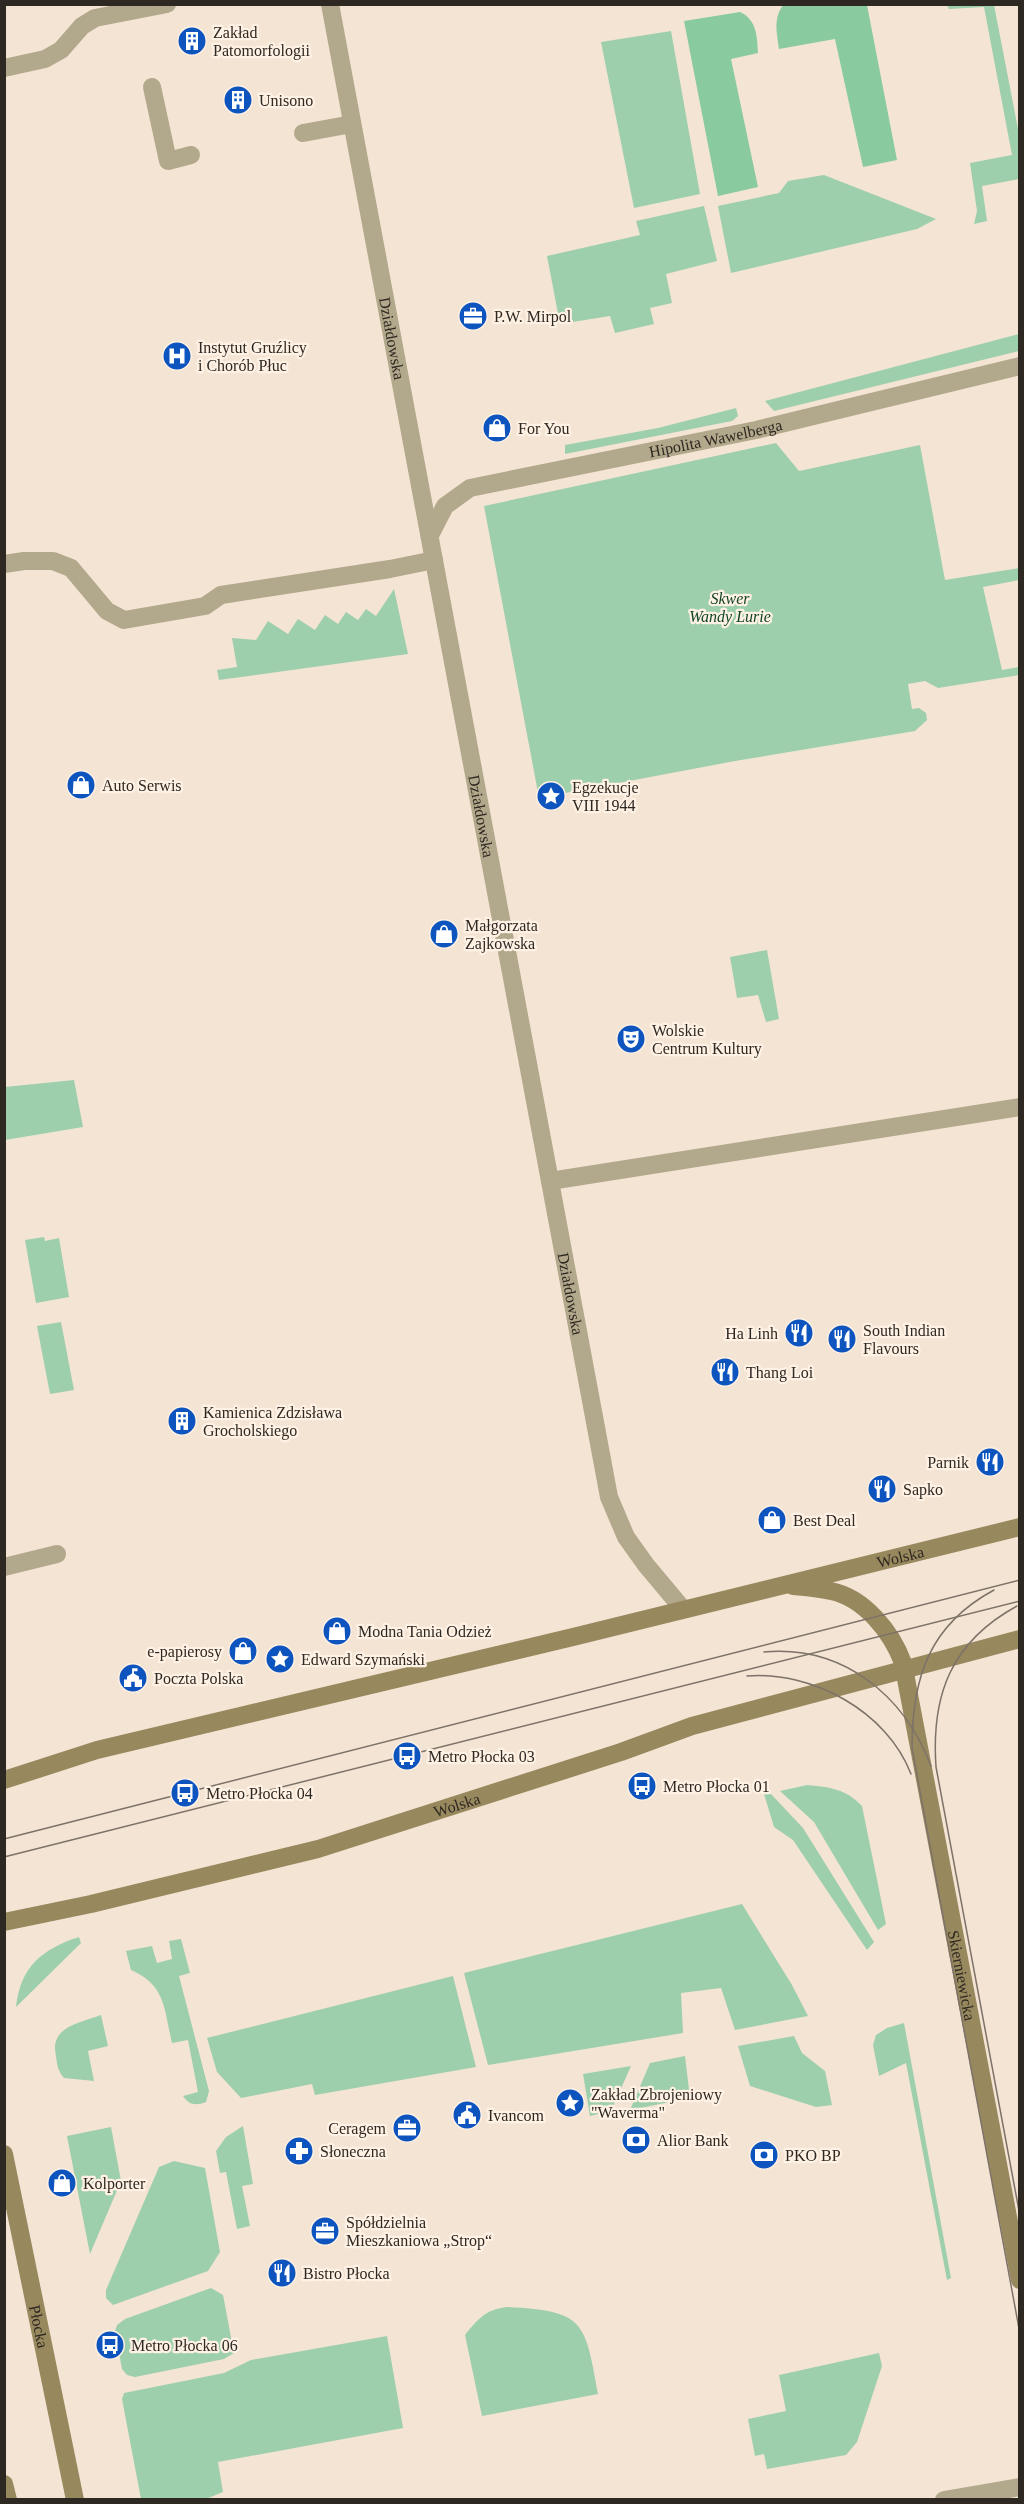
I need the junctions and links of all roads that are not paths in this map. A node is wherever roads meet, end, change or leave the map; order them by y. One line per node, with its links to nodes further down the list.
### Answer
1 (167, 4): 3 (street)
2 (330, 4): 5 (street, Działdowska)
3 (4, 68)
4 (152, 87): 7 (street)
5 (352, 124): 6 (street); 9 (street, Działdowska)
6 (303, 133)
7 (191, 155)
8 (1020, 366): 9 (street, Hipolita Wawelberga)
9 (430, 535): 10 (street, Działdowska)
10 (434, 560): 11 (street); 13 (street, Działdowska)
11 (4, 564)
12 (1020, 1107): 13 (street)
13 (550, 1181): 18 (street, Działdowska)
14 (1020, 1527): 17 (main road, Wolska)
15 (57, 1554): 16 (street)
16 (4, 1567)
17 (781, 1584): 18 (main road, Wolska); 20 (main road, Wolska)
18 (682, 1608): 21 (main road, Wolska)
19 (1020, 1639): 20 (main road, Wolska)
20 (905, 1671): 22 (main road, Wolska); 24 (main road, Skierniewicka)
21 (4, 1780)
22 (4, 1922)
23 (4, 2154): 28 (main road, Płocka)
24 (1020, 2280)
25 (4, 2484): 27 (main road)
26 (1020, 2487): 29 (street)
27 (8, 2499)
28 (75, 2499)
29 (944, 2499)

